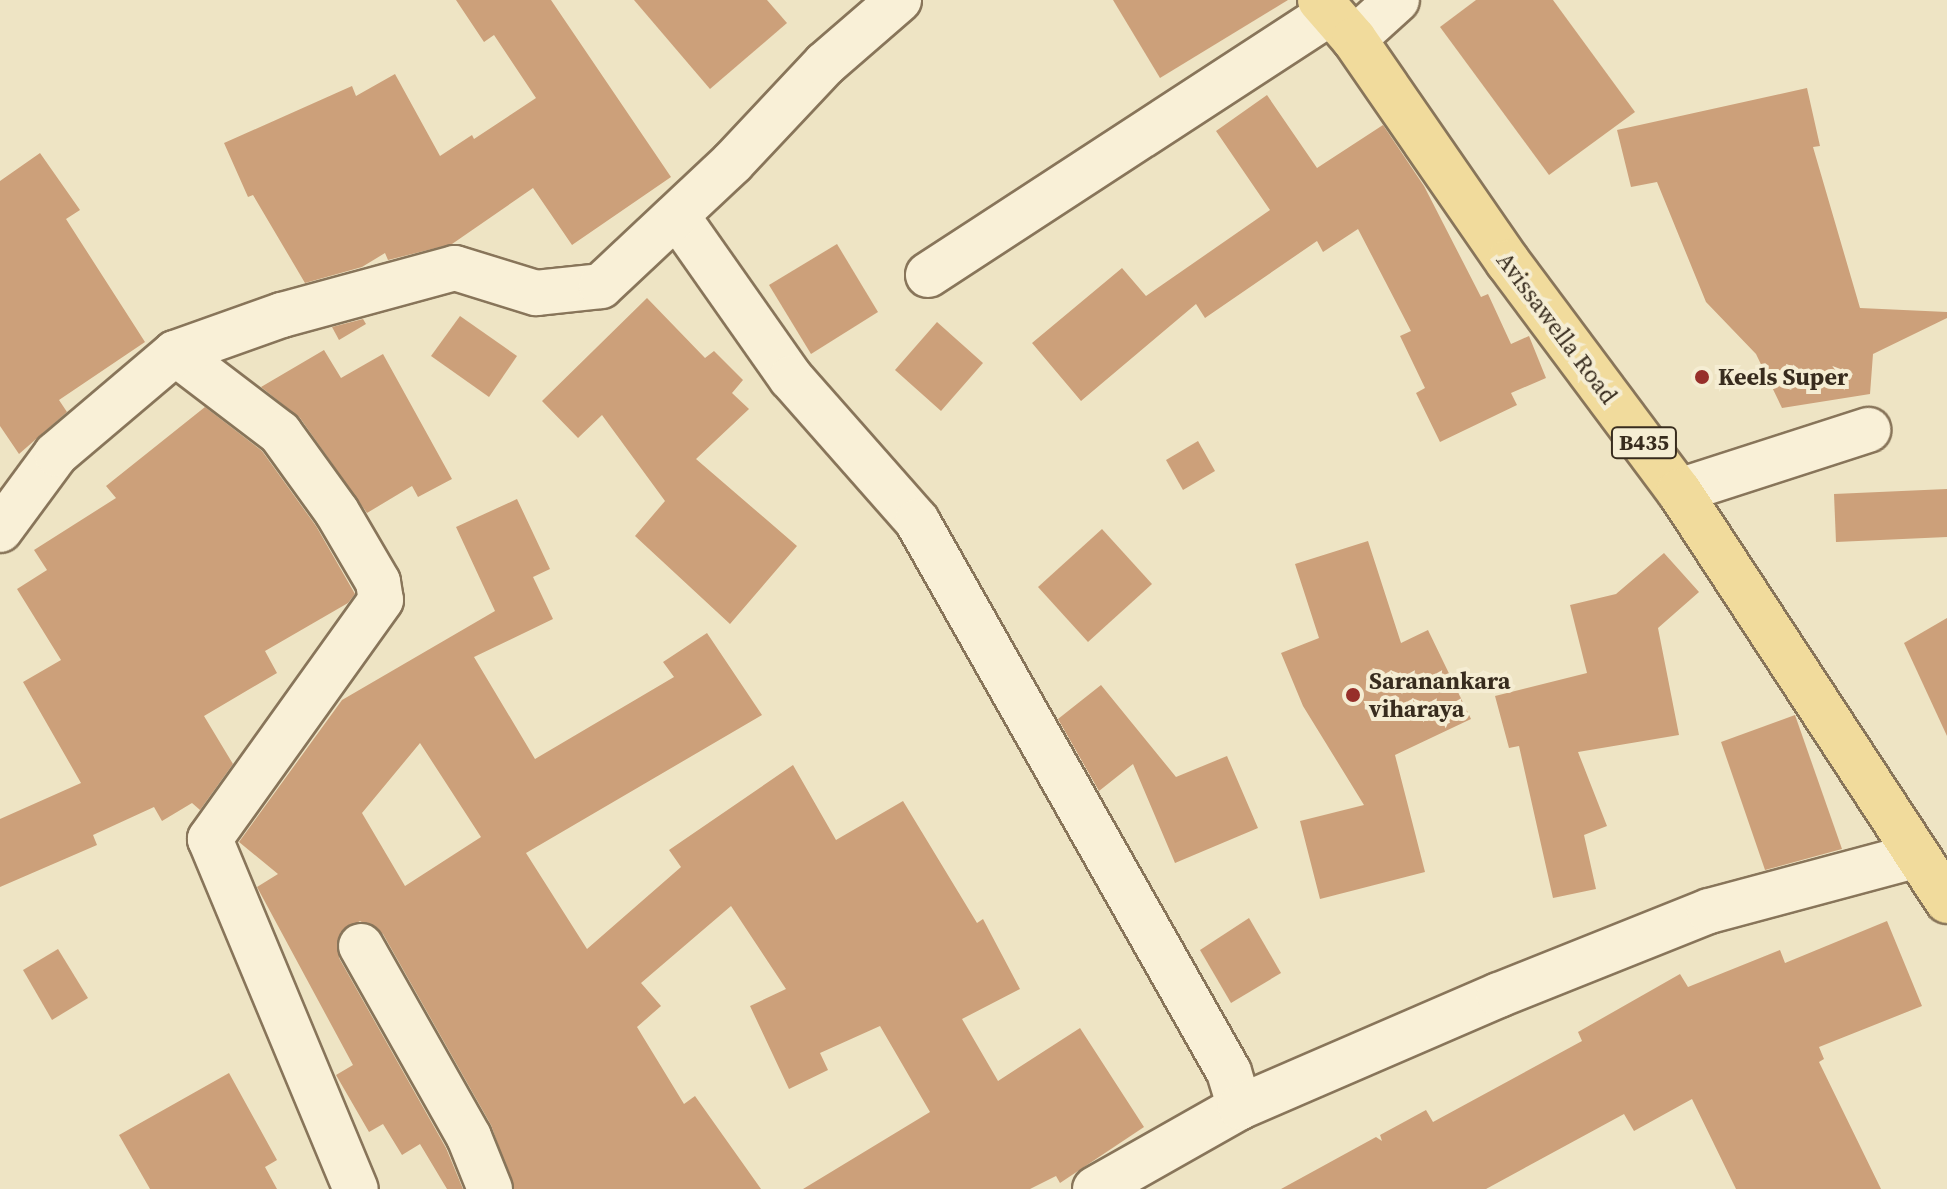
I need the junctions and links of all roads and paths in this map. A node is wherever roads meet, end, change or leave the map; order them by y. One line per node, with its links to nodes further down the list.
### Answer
1 (899, 0): 4 (street)
2 (1397, 0): 3 (street)
3 (1334, 18): 5 (street); 8 (main road, Avissawella Road / B435)
4 (677, 216): 6 (street); 13 (street)
5 (928, 275)
6 (175, 353): 9 (street); 14 (street)
7 (1868, 430): 8 (street)
8 (1679, 491): 10 (main road, Avissawella Road / B435)
9 (0, 530)
10 (1914, 856): 11 (main road, Avissawella Road / B435); 13 (street)
11 (1947, 901)
12 (361, 946): 15 (street)
13 (1240, 1107): 16 (street)
14 (356, 1189)
15 (490, 1189)
16 (1095, 1189)

